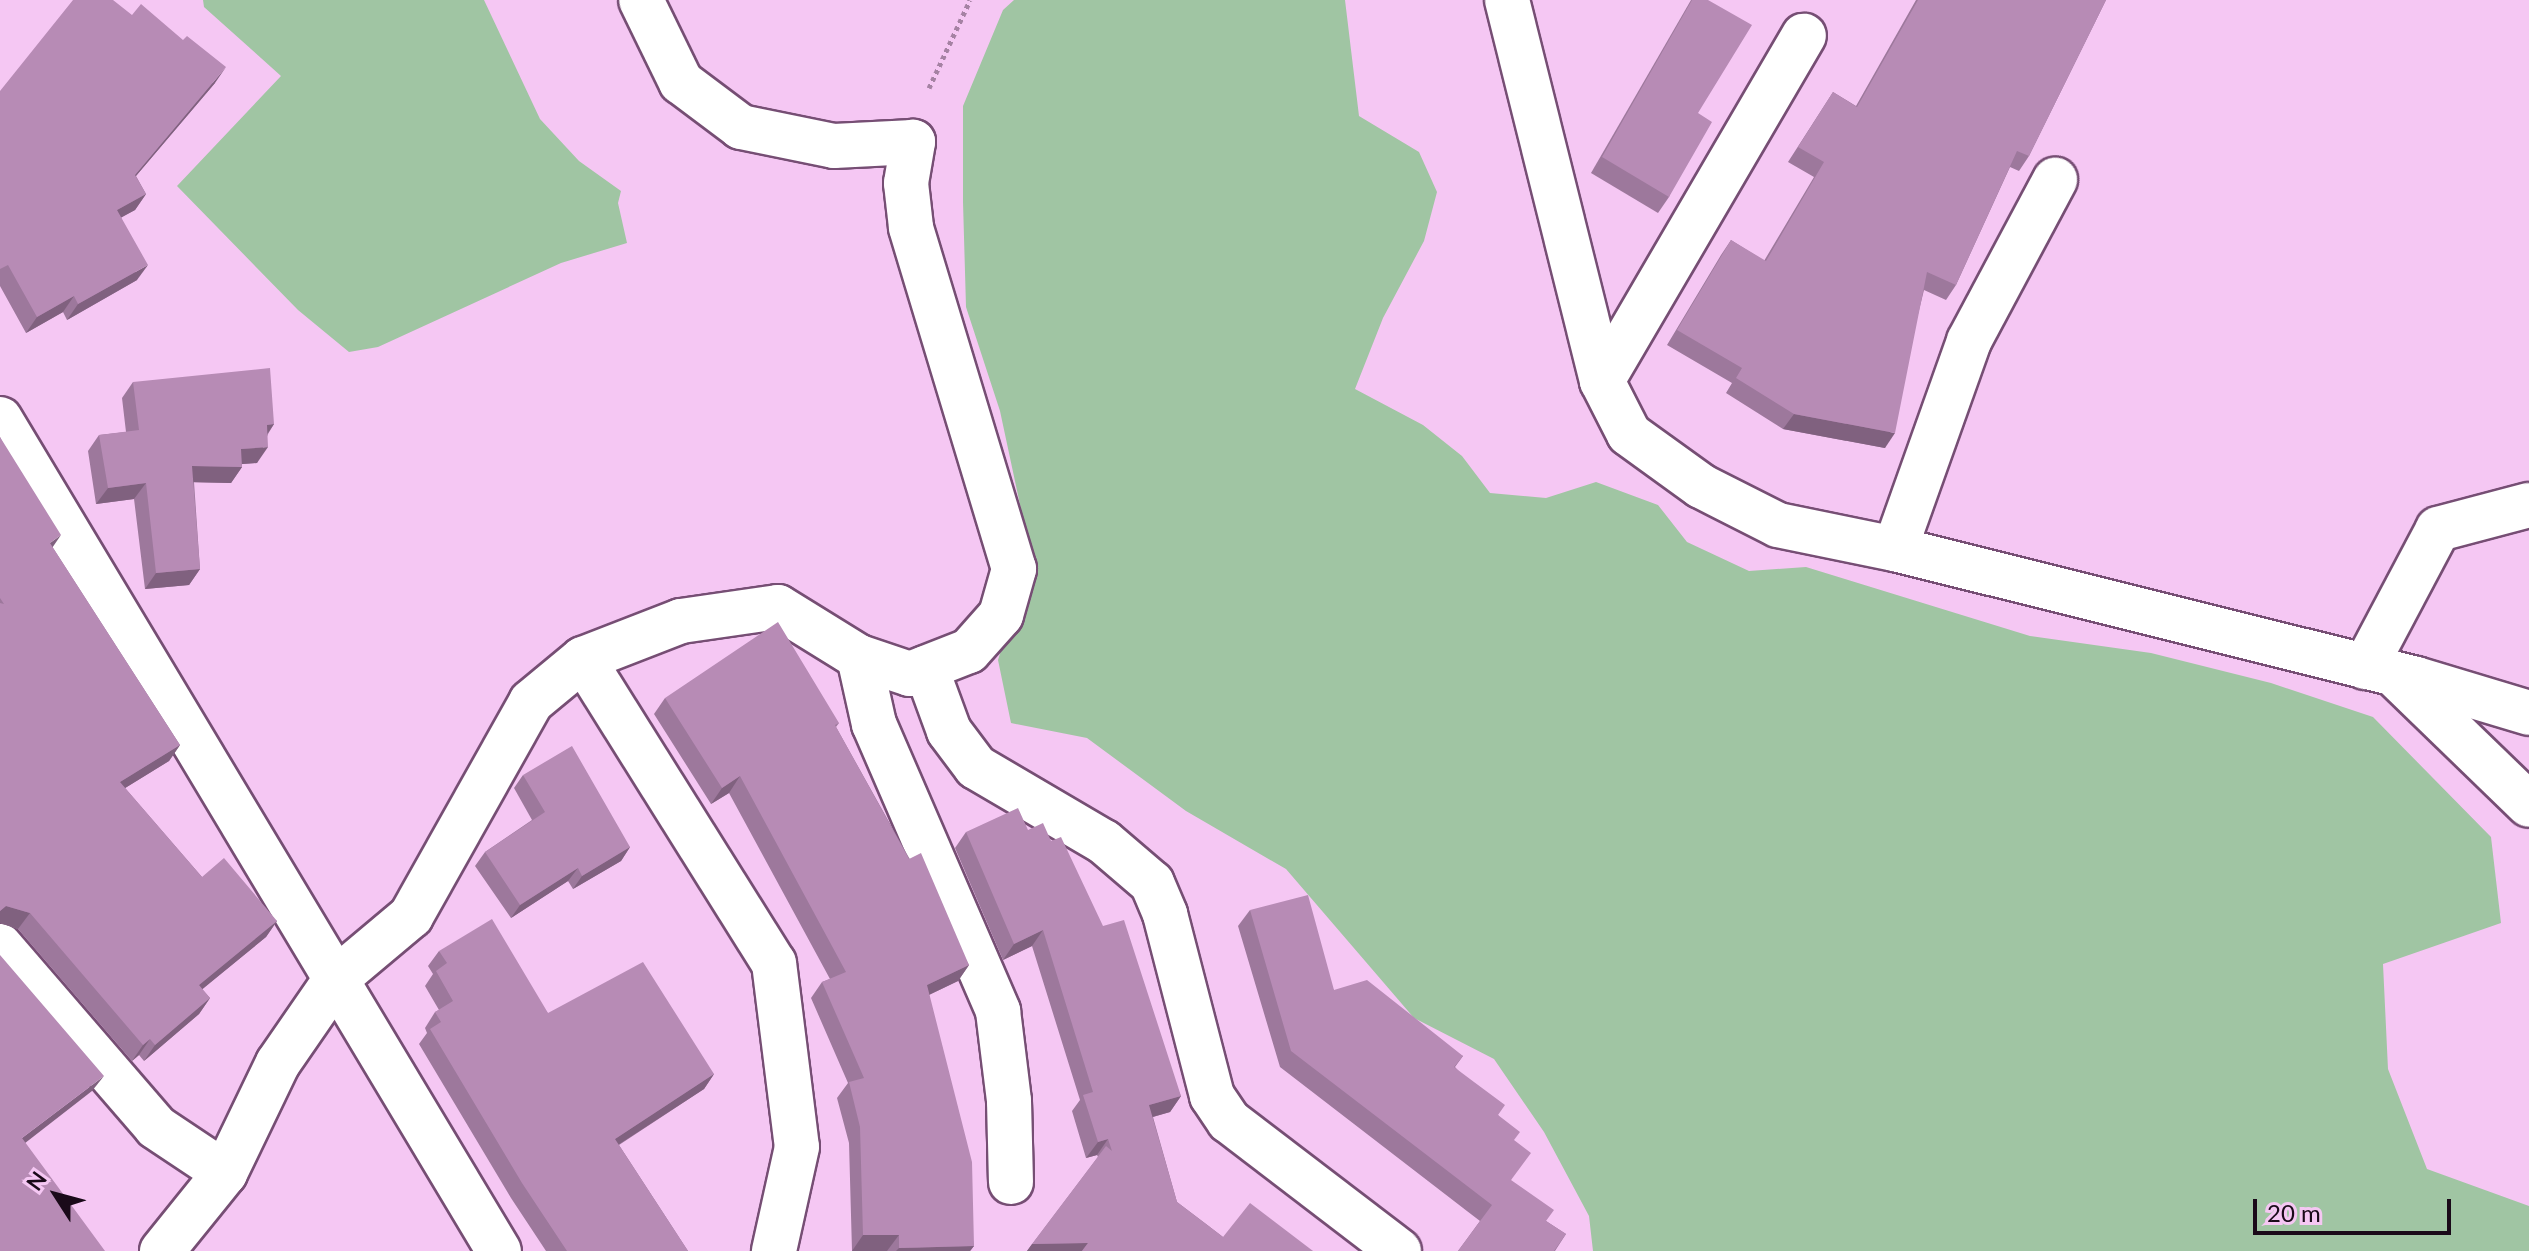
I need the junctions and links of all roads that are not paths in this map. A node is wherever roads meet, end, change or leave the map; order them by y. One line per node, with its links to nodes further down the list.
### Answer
1 (641, 0): 11 (street)
2 (1507, 0): 5 (street)
3 (1804, 36): 5 (street)
4 (2055, 180): 8 (street)
5 (1602, 381): 8 (street)
6 (0, 419): 16 (street)
7 (2529, 505): 12 (street)
8 (1895, 549): 12 (street)
9 (859, 657): 10 (street); 11 (street); 18 (street)
10 (583, 659): 16 (street); 21 (street)
11 (926, 668): 22 (street)
12 (2379, 670): 13 (street); 14 (street)
13 (2529, 713)
14 (2529, 805)
15 (0, 946): 17 (street)
16 (336, 979): 17 (street); 20 (street)
17 (225, 1173): 19 (street)
18 (1011, 1182)
19 (162, 1251)
20 (499, 1251)
21 (774, 1251)
22 (1399, 1251)

